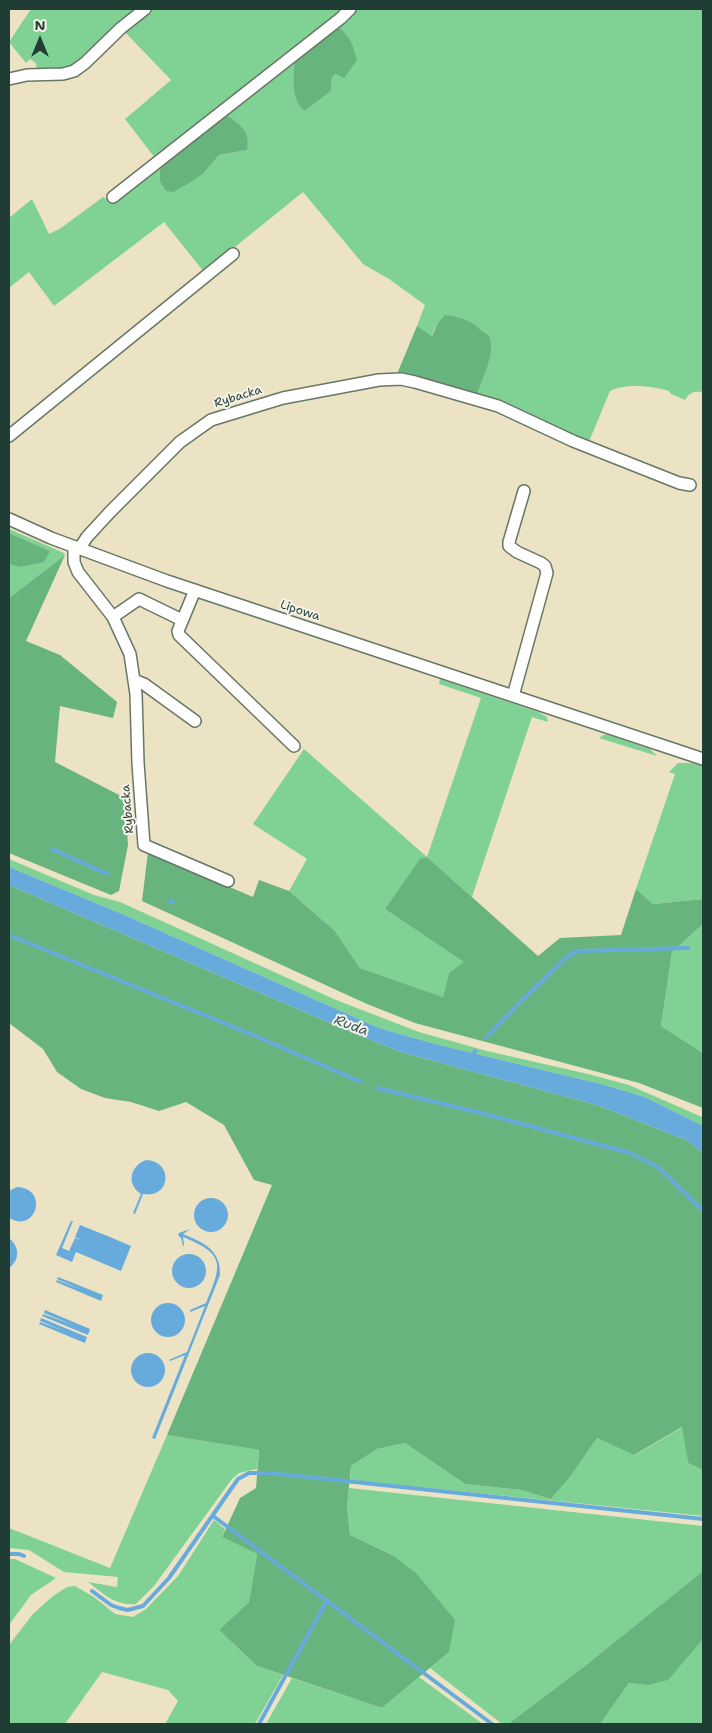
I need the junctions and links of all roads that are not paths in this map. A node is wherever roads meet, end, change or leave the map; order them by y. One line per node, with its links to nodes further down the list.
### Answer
1 (145, 9): 3 (street)
2 (350, 9): 4 (street)
3 (9, 80)
4 (114, 197)
5 (234, 254): 6 (street)
6 (9, 436)
7 (690, 485): 10 (street, Rybacka)
8 (524, 492): 15 (street)
9 (9, 519): 10 (street)
10 (77, 548): 11 (street, Lipowa); 12 (street, Rybacka)
11 (195, 590): 13 (street); 15 (street, Lipowa)
12 (112, 617): 13 (street); 14 (street, Rybacka)
13 (182, 620): 17 (street)
14 (134, 680): 16 (street); 19 (street, Rybacka)
15 (513, 696): 18 (street, Lipowa)
16 (195, 721)
17 (294, 746)
18 (703, 759)
19 (228, 881)

